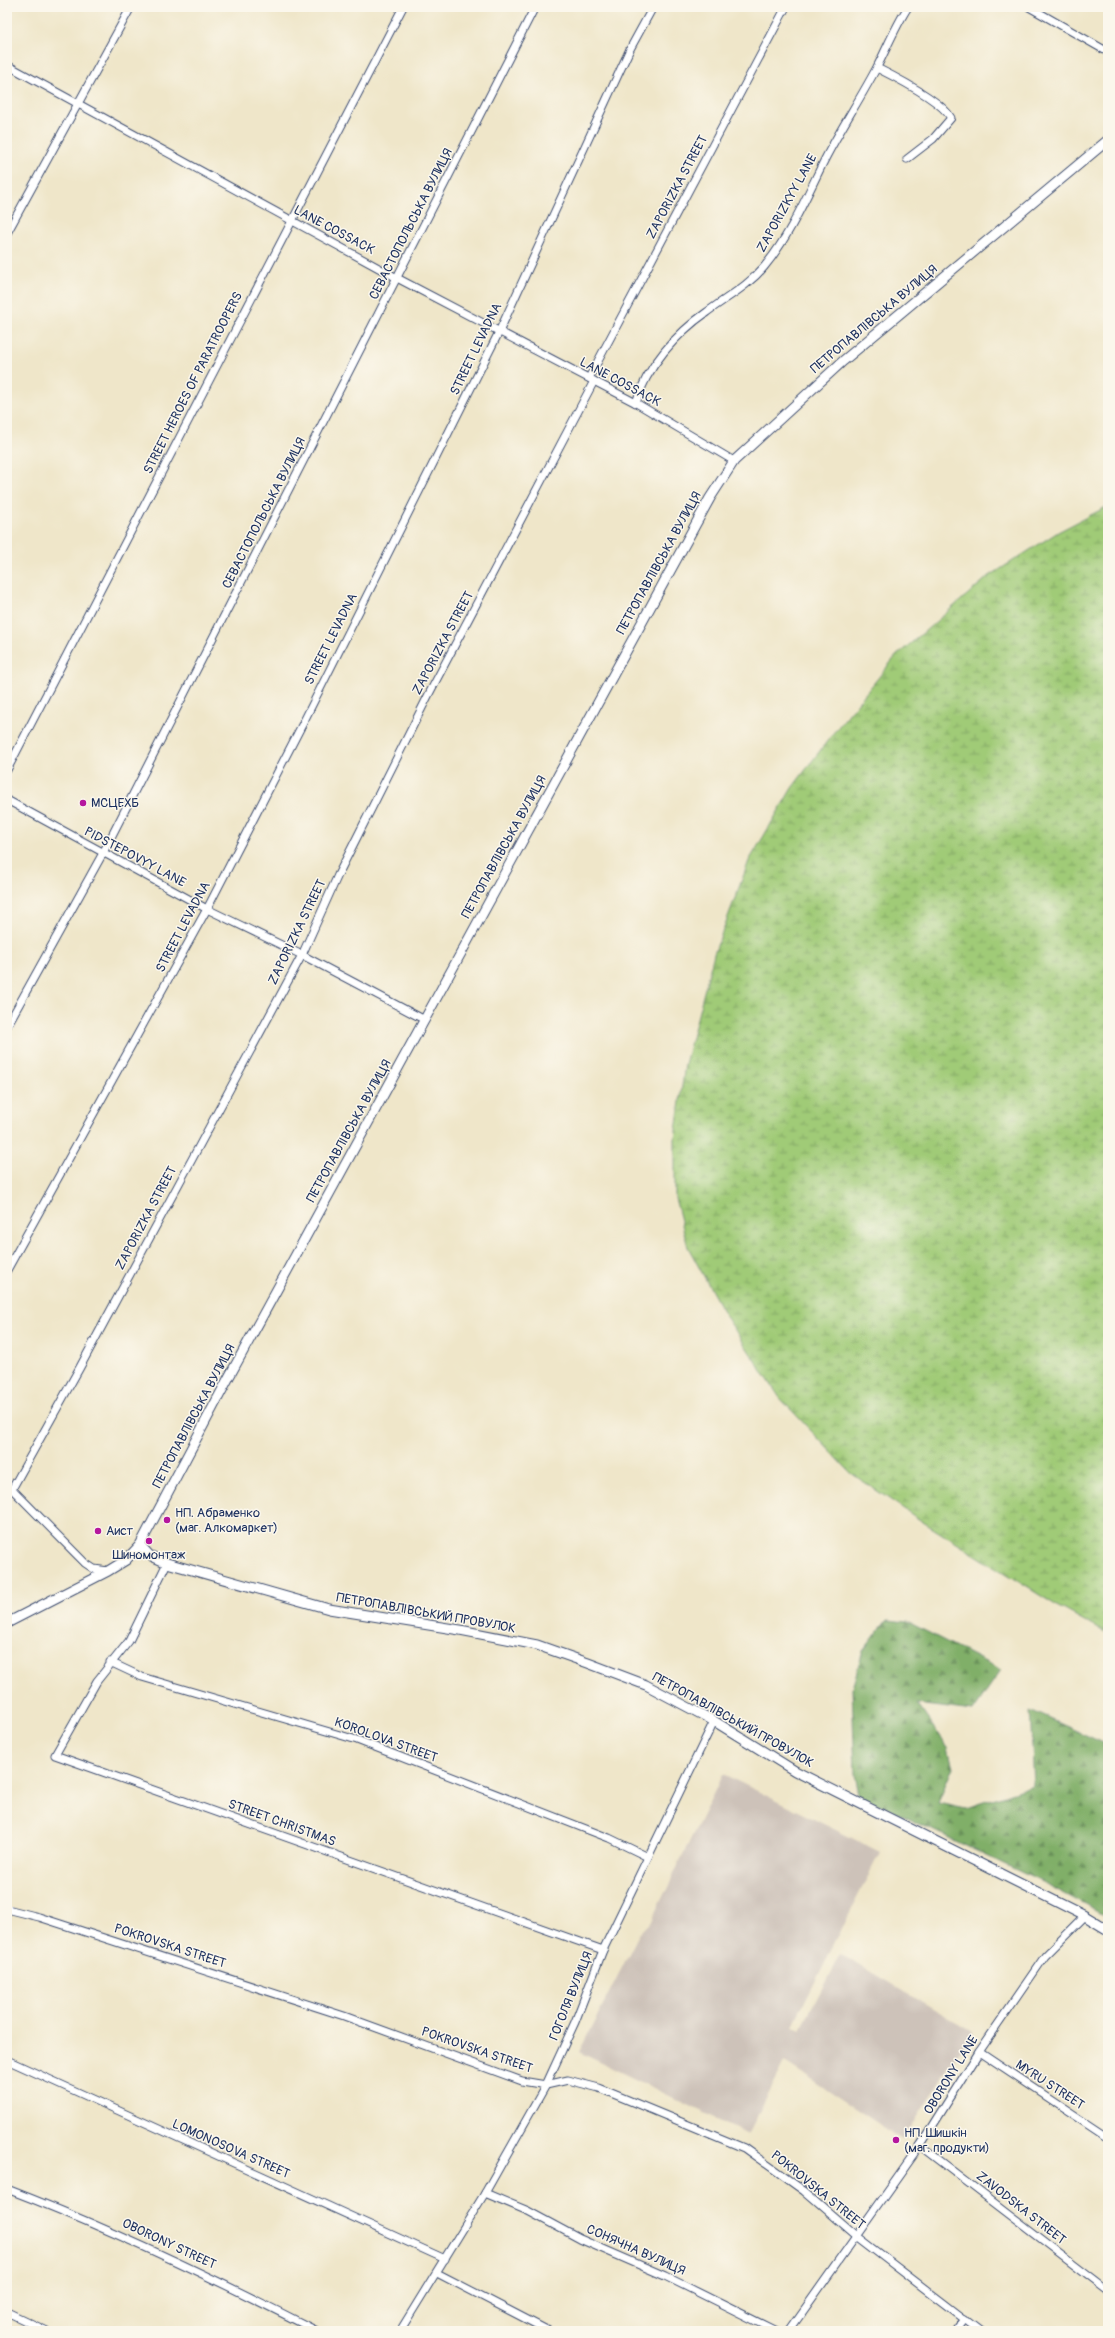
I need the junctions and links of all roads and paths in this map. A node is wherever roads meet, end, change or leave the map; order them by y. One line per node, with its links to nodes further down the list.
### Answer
1 (132, 7): 11 (street)
2 (403, 7): 14 (street, STREET HEROES OF PARATROOPERS)
3 (535, 7): 16 (street, СЕВАСТОПОЛЬСЬКА ВУЛИЦЯ)
4 (653, 7): 17 (street, STREET LEVADNA)
5 (786, 7): 18 (street, ZAPORIZKA STREET)
6 (908, 7): 10 (street, ZAPORIZKYY LANE)
7 (1029, 7): 8 (street)
8 (1108, 52)
9 (7, 65): 11 (street, LANE COSSACK)
10 (877, 68): 13 (street); 19 (street, ZAPORIZKYY LANE)
11 (79, 106): 14 (street, LANE COSSACK); 15 (street)
12 (1108, 140): 20 (street, ПЕТРОПАВЛІВСЬКА ВУЛИЦЯ)
13 (908, 159)
14 (291, 220): 16 (street, LANE COSSACK); 21 (street, STREET HEROES OF PARATROOPERS)
15 (7, 233)
16 (397, 278): 17 (street, LANE COSSACK); 23 (street, СЕВАСТОПОЛЬСЬКА ВУЛИЦЯ)
17 (499, 332): 18 (street, LANE COSSACK); 24 (street, STREET LEVADNA)
18 (591, 380): 19 (street, LANE COSSACK); 25 (street, ZAPORIZKA STREET)
19 (636, 403): 20 (street, LANE COSSACK)
20 (734, 461): 26 (street, ПЕТРОПАВЛІВСЬКА ВУЛИЦЯ)
21 (7, 770)
22 (7, 800): 23 (street, PIDSTEPOVYY LANE)
23 (103, 853): 24 (street, PIDSTEPOVYY LANE); 27 (street, СЕВАСТОПОЛЬСЬКА ВУЛИЦЯ)
24 (207, 909): 25 (street, PIDSTEPOVYY LANE); 28 (street, STREET LEVADNA)
25 (302, 955): 26 (street, PIDSTEPOVYY LANE); 29 (street, ZAPORIZKA STREET)
26 (425, 1020): 30 (street, ПЕТРОПАВЛІВСЬКА ВУЛИЦЯ)
27 (7, 1026)
28 (7, 1270)
29 (10, 1490): 32 (street)
30 (140, 1545): 31 (street, ПЕТРОПАВЛІВСЬКИЙ ПРОВУЛОК); 32 (street, ПЕТРОПАВЛІВСЬКА ВУЛИЦЯ)
31 (167, 1563): 34 (street); 35 (street, ПЕТРОПАВЛІВСЬКИЙ ПРОВУЛОК)
32 (108, 1570): 33 (street, ПЕТРОПАВЛІВСЬКА ВУЛИЦЯ)
33 (7, 1623)
34 (110, 1662): 36 (street, KOROLOVA STREET); 40 (street, STREET CHRISTMAS)
35 (714, 1721): 36 (street, ГОГОЛЯ ВУЛИЦЯ); 38 (street, ПЕТРОПАВЛІВСЬКИЙ ПРОВУЛОК)
36 (648, 1857): 40 (street, ГОГОЛЯ ВУЛИЦЯ)
37 (7, 1909): 43 (street, POKROVSKA STREET)
38 (1085, 1916): 39 (street, ПЕТРОПАВЛІВСЬКИЙ ПРОВУЛОК); 41 (street, OBORONY LANE)
39 (1108, 1930)
40 (603, 1950): 43 (street, ГОГОЛЯ ВУЛИЦЯ)
41 (979, 2052): 44 (street, MYRU STREET); 45 (street, OBORONY LANE)
42 (7, 2060): 49 (street, LOMONOSOVA STREET)
43 (546, 2085): 47 (street, ГОГОЛЯ ВУЛИЦЯ); 48 (street, POKROVSKA STREET)
44 (1108, 2138)
45 (920, 2146): 48 (street, OBORONY LANE); 51 (street, ZAVODSKA STREET)
46 (7, 2189): 55 (street, OBORONY STREET)
47 (485, 2193): 49 (street, ГОГОЛЯ ВУЛИЦЯ); 58 (street, СОНЯЧНА ВУЛИЦЯ)
48 (856, 2236): 53 (street, POKROVSKA STREET); 59 (street, OBORONY LANE)
49 (445, 2259): 50 (street, ГОГОЛЯ ВУЛИЦЯ)
50 (437, 2273): 56 (street, ГОГОЛЯ ВУЛИЦЯ); 57 (street)
51 (1108, 2290)
52 (7, 2312): 54 (street)
53 (965, 2319): 60 (street); 61 (street, POKROVSKA STREET)
54 (47, 2331)
55 (317, 2331)
56 (400, 2331)
57 (549, 2331)
58 (776, 2331)
59 (789, 2331)
60 (956, 2331)
61 (980, 2331)

